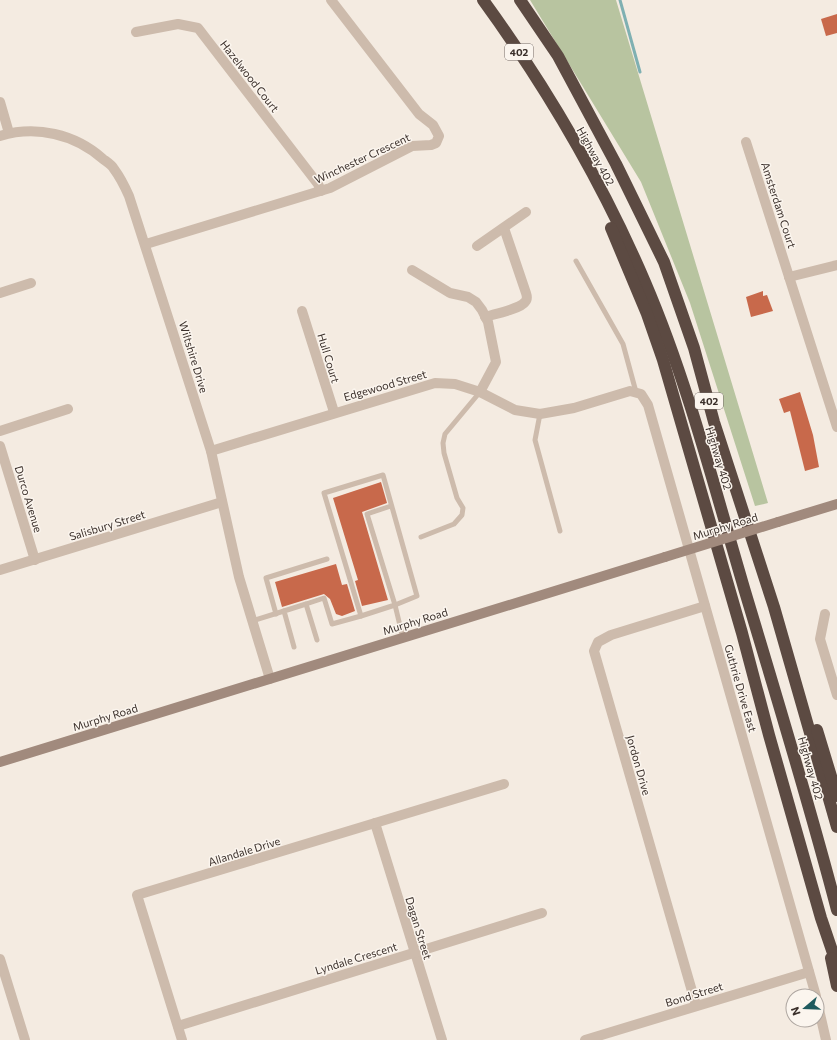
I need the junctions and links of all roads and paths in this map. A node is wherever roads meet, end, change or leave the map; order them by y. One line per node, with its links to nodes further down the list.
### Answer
1 (331, 0): 9 (street, Winchester Crescent)
2 (483, 0): 6 (highway, Highway 402 / 402)
3 (520, 0): 42 (highway, Highway 402 / 402)
4 (136, 32): 9 (street, Hazelwood Court)
5 (0, 102): 7 (street)
6 (553, 105): 58 (highway, Highway 402 / 402); 62 (highway)
7 (5, 134): 12 (street, Wiltshire Drive)
8 (746, 142): 17 (street, Amsterdam Court)
9 (321, 191): 12 (street, Winchester Crescent)
10 (526, 212): 11 (street)
11 (504, 228): 13 (street); 21 (street)
12 (146, 244): 30 (street, Wiltshire Drive)
13 (477, 246)
14 (576, 261): 23 (lane)
15 (837, 265): 17 (street)
16 (412, 270): 21 (street)
17 (789, 276): 27 (street, Amsterdam Court)
18 (31, 283): 19 (street)
19 (0, 294)
20 (302, 310): 25 (street, Hull Court)
21 (486, 317): 22 (street)
22 (480, 392): 25 (street, Edgewood Street); 26 (street, Edgewood Street); 35 (lane)
23 (636, 392): 26 (street, Edgewood Street); 41 (street, Guthrie Drive East)
24 (68, 409): 28 (street)
25 (334, 412): 30 (street, Edgewood Street)
26 (540, 414): 34 (lane)
27 (837, 427)
28 (0, 431)
29 (0, 446): 37 (street, Durco Avenue)
30 (211, 451): 31 (street, Wiltshire Drive)
31 (222, 502): 37 (street, Salisbury Street); 47 (street, Wiltshire Drive)
32 (837, 504): 48 (street, Murphy Road, bridge)
33 (391, 506): 40 (lane); 40 (lane); 46 (lane)
34 (560, 531)
35 (421, 537)
36 (327, 559): 44 (lane)
37 (34, 560): 38 (street, Salisbury Street)
38 (0, 570)
39 (306, 604): 43 (lane); 46 (lane); 49 (lane)
40 (395, 605): 46 (lane); 48 (lane)
41 (705, 606): 66 (street, Guthrie Drive East); 69 (street, Jordon Drive)
42 (774, 607): 55 (highway); 57 (highway, Highway 402 / 402)
43 (284, 611): 44 (lane); 50 (lane)
44 (276, 614): 47 (lane)
45 (825, 614): 52 (street)
46 (361, 616)
47 (252, 621): 51 (street, Wiltshire Drive)
48 (403, 638): 51 (street, Murphy Road)
49 (316, 640)
50 (294, 647)
51 (270, 679): 53 (street, Murphy Road)
52 (837, 695)
53 (0, 762)
54 (504, 784): 56 (street, Allandale Drive)
55 (837, 796)
56 (374, 823): 63 (street, Dagan Street); 70 (street, Allandale Drive)
57 (837, 827)
58 (826, 868): 59 (highway); 60 (highway, Highway 402 / 402)
59 (837, 901)
60 (837, 910)
61 (542, 913): 63 (street, Lyndale Crescent)
62 (821, 918): 65 (highway); 67 (highway)
63 (414, 953): 70 (street, Lyndale Crescent); 74 (street, Dagan Street)
64 (0, 959): 72 (street)
65 (837, 965)
66 (809, 972): 68 (street, Guthrie Drive East); 69 (street, Bond Street)
67 (837, 986)
68 (814, 988)
69 (696, 1006): 75 (street, Bond Street)
70 (178, 1026): 73 (street, Allandale Drive)
71 (823, 1028): 76 (street)
72 (25, 1040)
73 (182, 1040)
74 (442, 1040)
75 (585, 1040)
76 (826, 1040)

